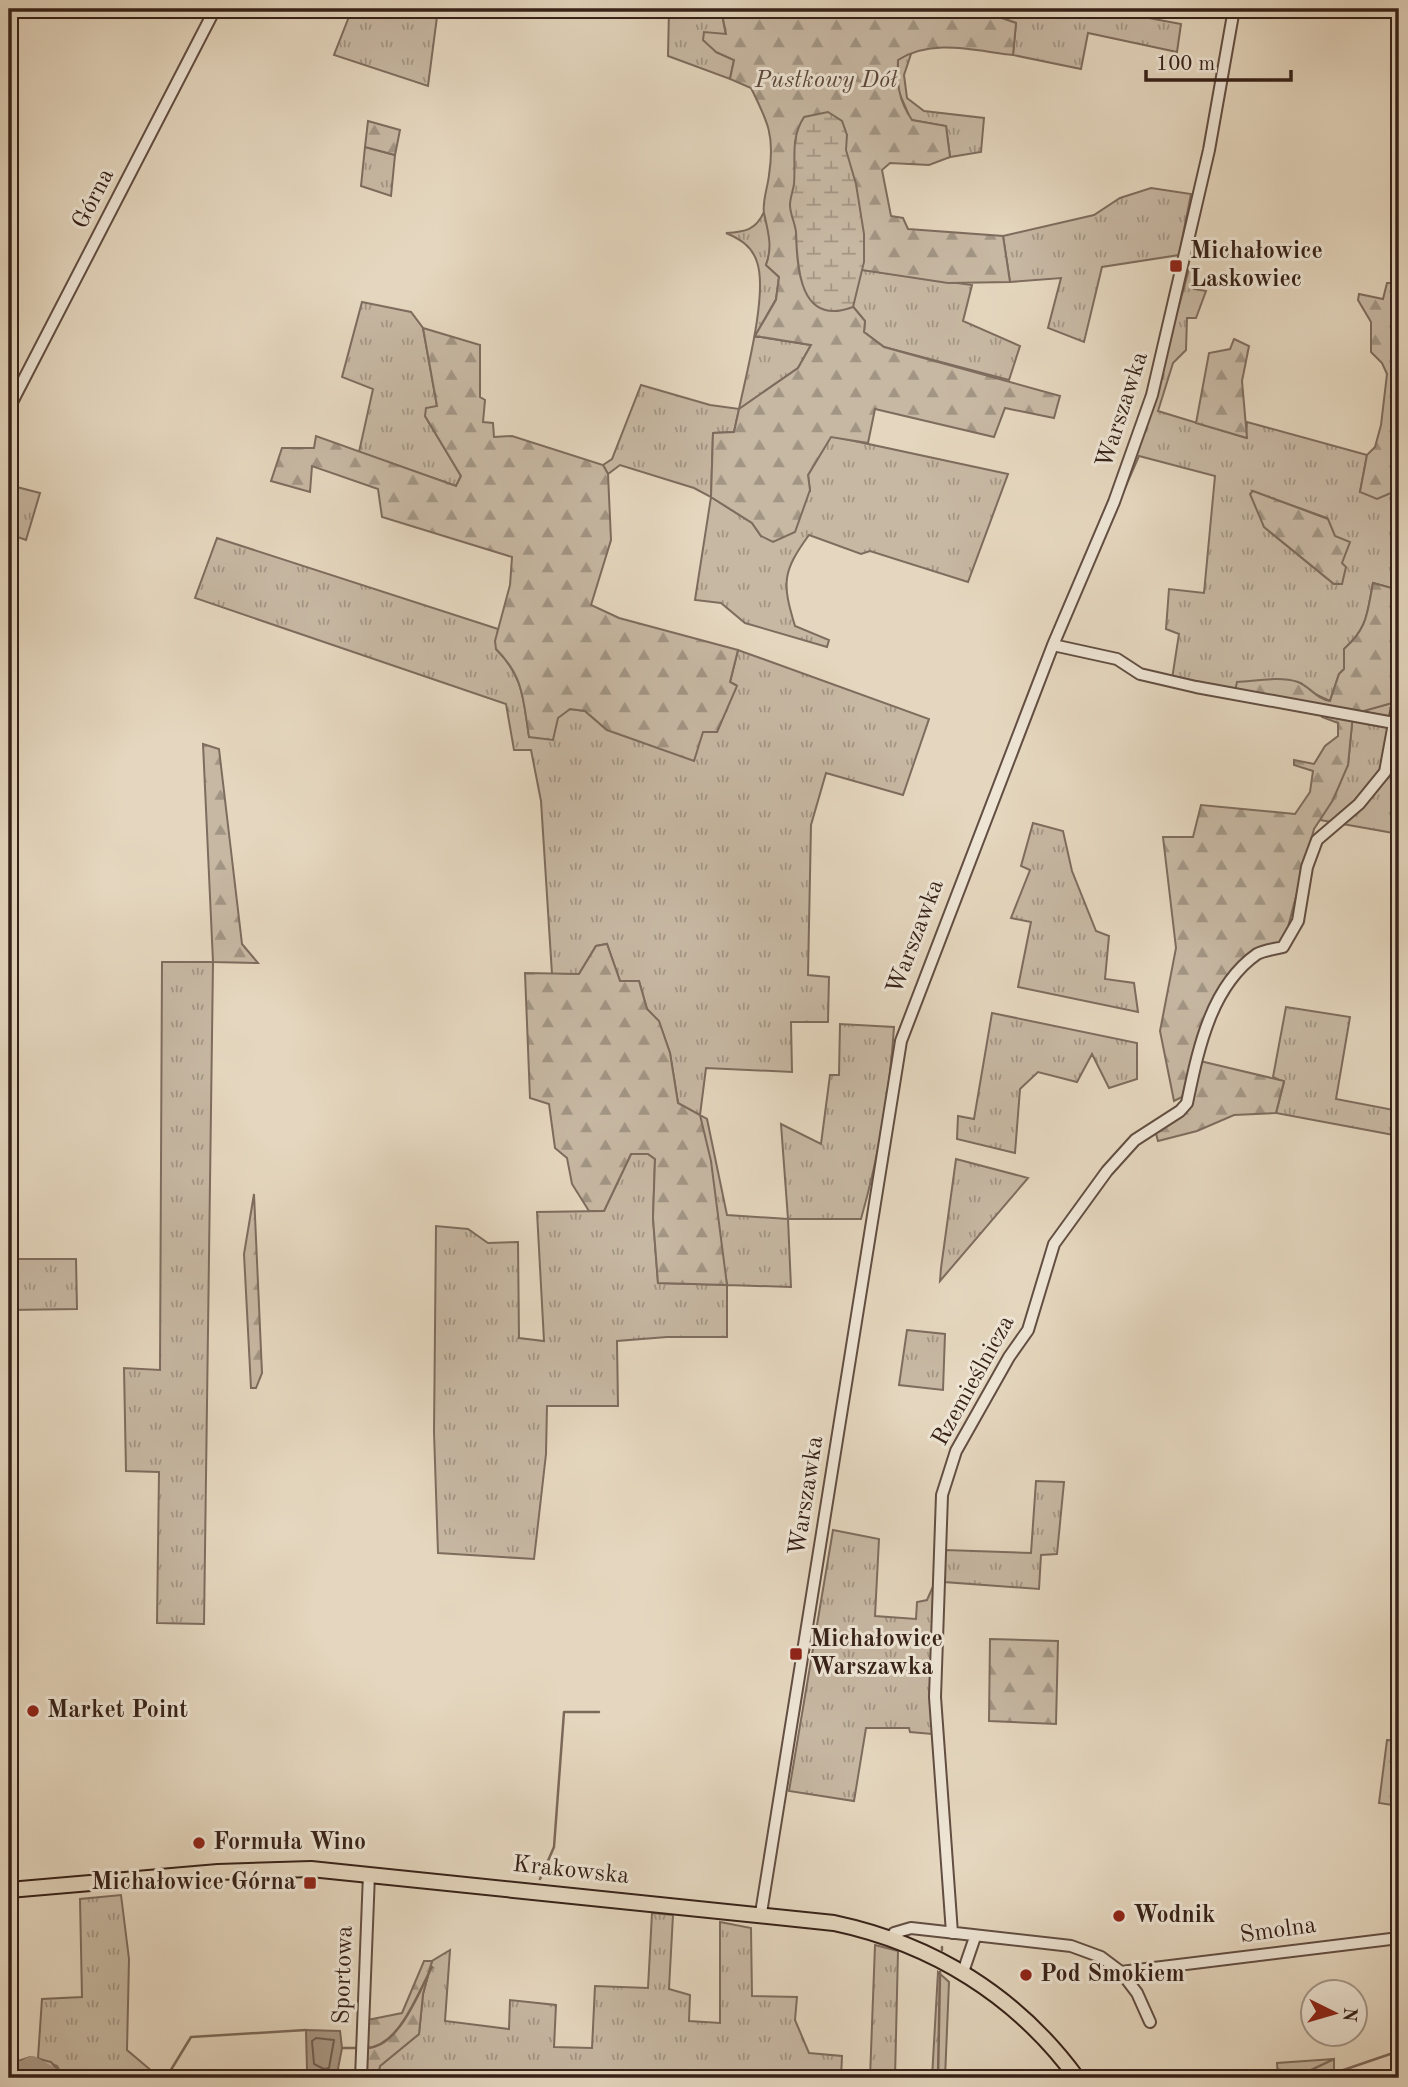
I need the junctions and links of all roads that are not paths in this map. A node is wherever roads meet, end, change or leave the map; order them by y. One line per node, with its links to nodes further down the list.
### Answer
1 (215, 9): 3 (street, Górna)
2 (1234, 9): 4 (street, Warszawka)
3 (9, 408)
4 (1053, 645): 6 (street); 9 (street, Warszawka)
5 (1399, 696): 6 (street, Rzemieślnicza)
6 (1394, 723): 10 (street, Rzemieślnicza)
7 (369, 1874): 8 (main road, Krakowska); 9 (main road, Krakowska); 17 (street, Sportowa)
8 (9, 1890)
9 (761, 1913): 12 (main road, Krakowska)
10 (952, 1933): 11 (street); 12 (street)
11 (975, 1937): 14 (street); 15 (street)
12 (891, 1938): 14 (main road, Krakowska)
13 (1399, 1938): 15 (street, Smolna)
14 (963, 1972): 18 (main road, Krakowska)
15 (1121, 1972): 16 (street)
16 (1150, 2022)
17 (361, 2078)
18 (1077, 2078)

